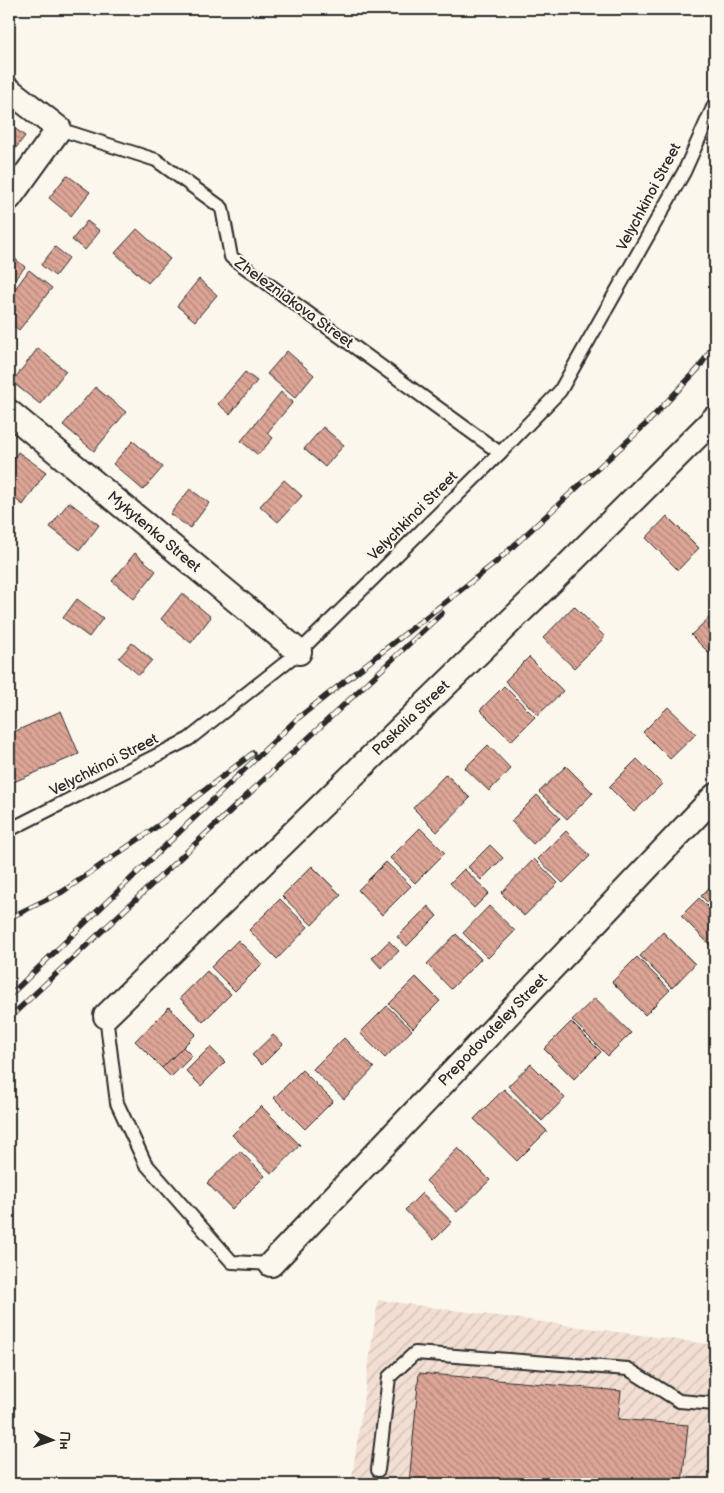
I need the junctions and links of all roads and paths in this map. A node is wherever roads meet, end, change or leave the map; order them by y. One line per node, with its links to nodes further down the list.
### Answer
1 (9, 90): 3 (street, Zhelezniakova Street)
2 (715, 103): 7 (lane, Velychkinoi Street)
3 (59, 129): 4 (street); 7 (lane, Zhelezniakova Street)
4 (9, 198)
5 (9, 412): 8 (street, Mykytenka Street)
6 (715, 418): 11 (street, Paskalia Street)
7 (500, 453): 8 (lane, Velychkinoi Street)
8 (299, 652): 10 (lane, Velychkinoi Street)
9 (715, 796): 12 (street, Prepodovateley Street)
10 (9, 830)
11 (106, 1016): 12 (lane)
12 (271, 1264)
13 (715, 1404): 14 (lane)
14 (378, 1470)

